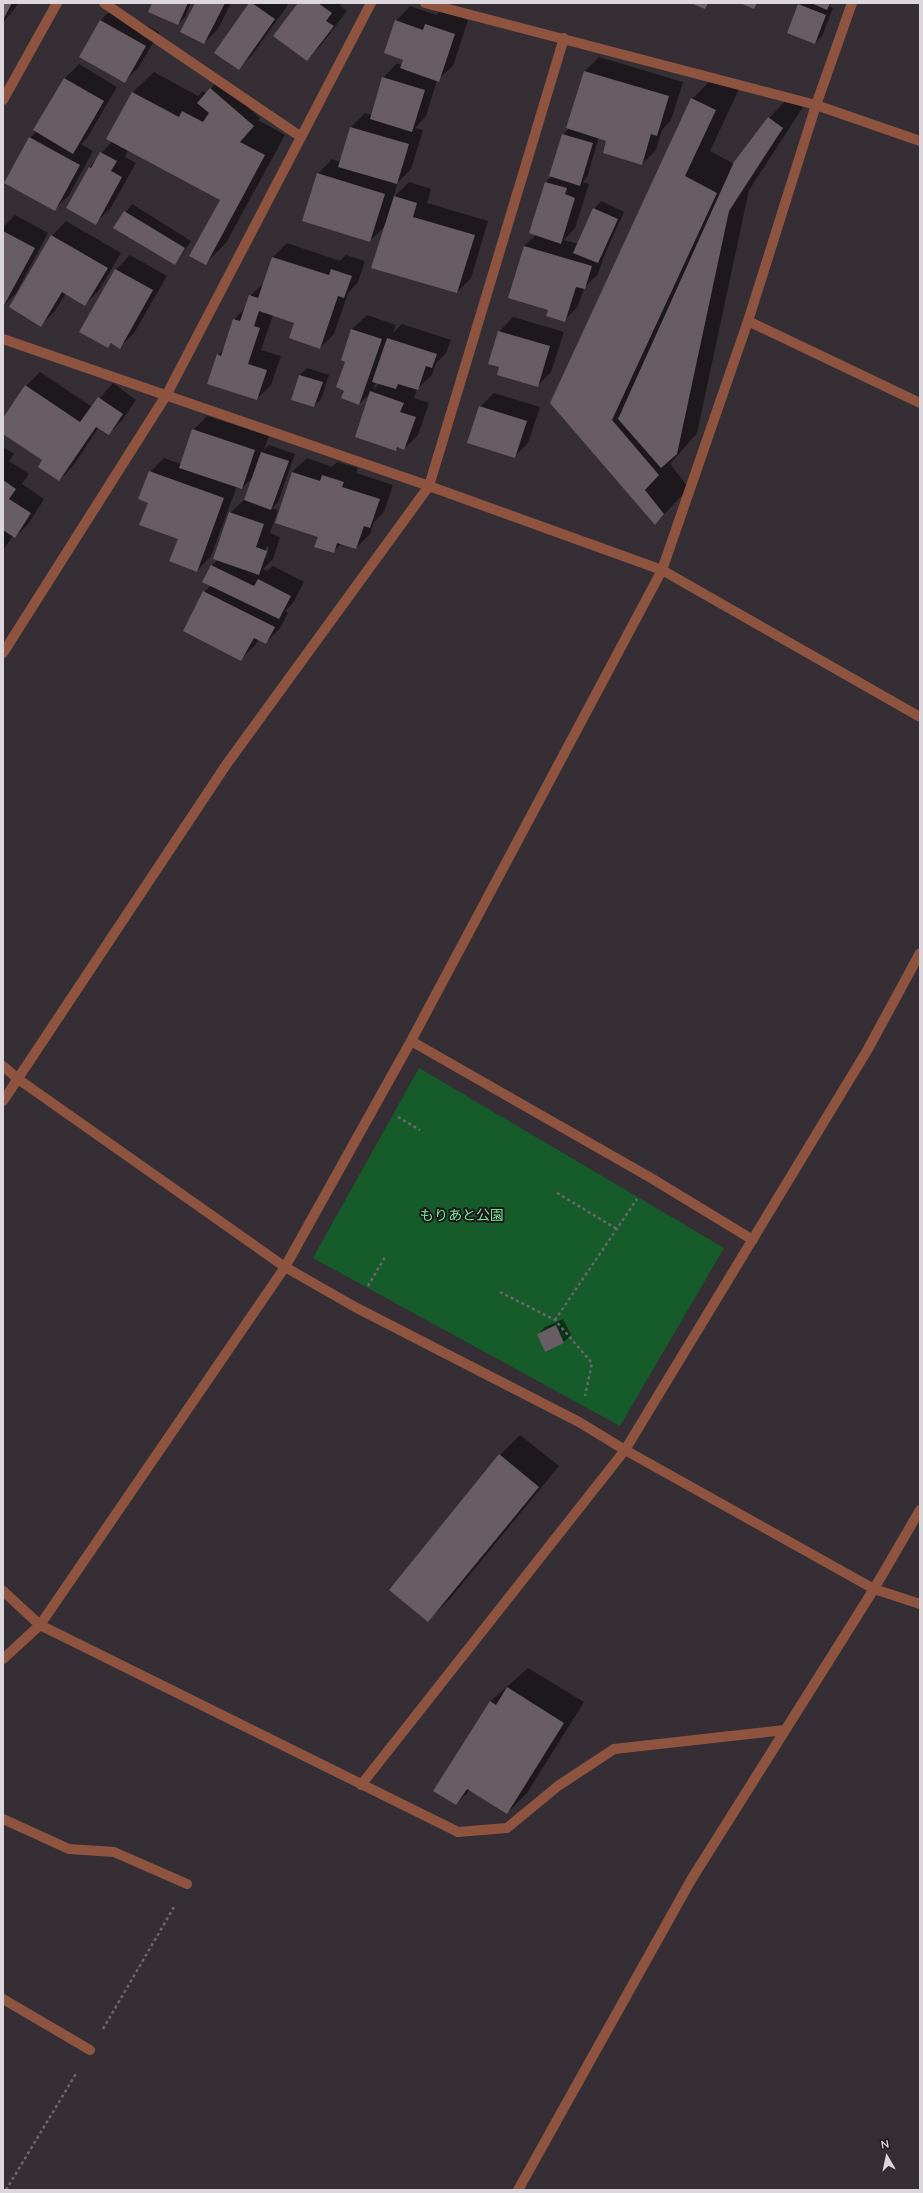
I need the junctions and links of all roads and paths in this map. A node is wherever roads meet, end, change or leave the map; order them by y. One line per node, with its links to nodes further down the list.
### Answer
1 (57, 3): 7 (street)
2 (104, 3): 9 (street)
3 (371, 3): 9 (street)
4 (425, 3): 6 (street)
5 (852, 3): 8 (street)
6 (564, 38): 8 (street); 15 (street)
7 (3, 100)
8 (816, 105): 10 (street); 11 (street)
9 (301, 137): 13 (street)
10 (920, 141)
11 (748, 321): 14 (street); 16 (street)
12 (3, 339): 13 (street)
13 (167, 394): 15 (street); 17 (street)
14 (920, 404)
15 (429, 486): 16 (street); 22 (street)
16 (662, 570): 18 (street); 20 (street)
17 (3, 653)
18 (920, 717)
19 (920, 953): 27 (street)
20 (411, 1041): 24 (street); 29 (street)
21 (3, 1066): 22 (street)
22 (18, 1079): 23 (street); 29 (street)
23 (3, 1101)
24 (651, 1178): 26 (path); 27 (street)
25 (557, 1193): 26 (path)
26 (617, 1229): 32 (path)
27 (753, 1240): 34 (street)
28 (385, 1257): 31 (path)
29 (286, 1267): 31 (street); 39 (street)
30 (500, 1292): 32 (path)
31 (356, 1307): 33 (street)
32 (555, 1320): 33 (path)
33 (579, 1422): 34 (street)
34 (625, 1450): 36 (street); 42 (street)
35 (920, 1510): 36 (street)
36 (874, 1590): 38 (street); 41 (street)
37 (3, 1591): 39 (street)
38 (920, 1604)
39 (40, 1625): 40 (street); 42 (street)
40 (3, 1660)
41 (786, 1730): 42 (street); 47 (street)
42 (361, 1784)
43 (3, 1819): 44 (street)
44 (187, 1884)
45 (3, 1999): 46 (street)
46 (90, 2050)
47 (518, 2190)

